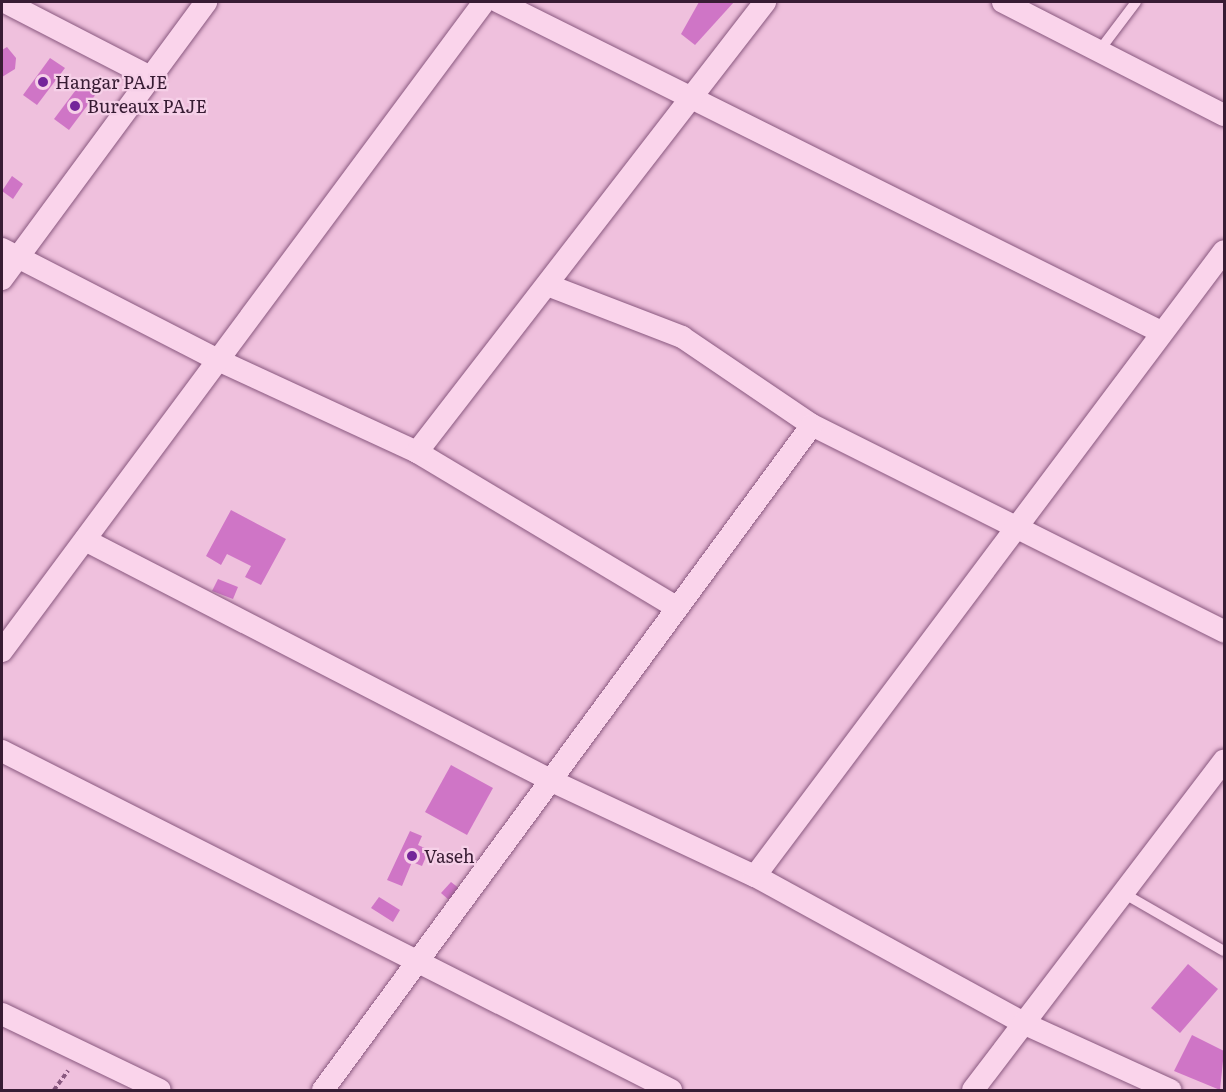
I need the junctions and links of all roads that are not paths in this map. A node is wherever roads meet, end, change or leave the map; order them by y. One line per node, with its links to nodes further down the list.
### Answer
1 (5, 2): 9 (street)
2 (206, 2): 9 (street)
3 (484, 2): 17 (street)
4 (499, 2): 10 (street)
5 (765, 2): 10 (street)
6 (1003, 2): 8 (street)
7 (1136, 2): 8 (lane)
8 (1100, 51): 11 (street)
9 (150, 77): 13 (street)
10 (691, 100): 15 (street); 16 (street)
11 (1224, 115)
12 (1224, 251): 16 (street)
13 (9, 253): 14 (street); 17 (street)
14 (2, 279)
15 (550, 286): 18 (street); 19 (street)
16 (1161, 332): 20 (street)
17 (220, 361): 19 (street); 21 (street)
18 (812, 425): 20 (street); 22 (street)
19 (417, 452): 22 (street)
20 (1019, 524): 23 (street); 28 (street)
21 (85, 540): 24 (street); 27 (street)
22 (676, 608): 27 (street)
23 (1224, 631)
24 (2, 651)
25 (2, 751): 31 (street)
26 (1224, 761): 29 (street)
27 (554, 782): 28 (street); 31 (street)
28 (755, 876): 33 (street)
29 (1123, 893): 30 (lane); 33 (street)
30 (1224, 951)
31 (418, 962): 35 (street); 36 (street)
32 (2, 1014): 34 (street)
33 (1023, 1023): 37 (street); 38 (street)
34 (160, 1090)
35 (323, 1090)
36 (671, 1090)
37 (974, 1090)
38 (1170, 1090)

